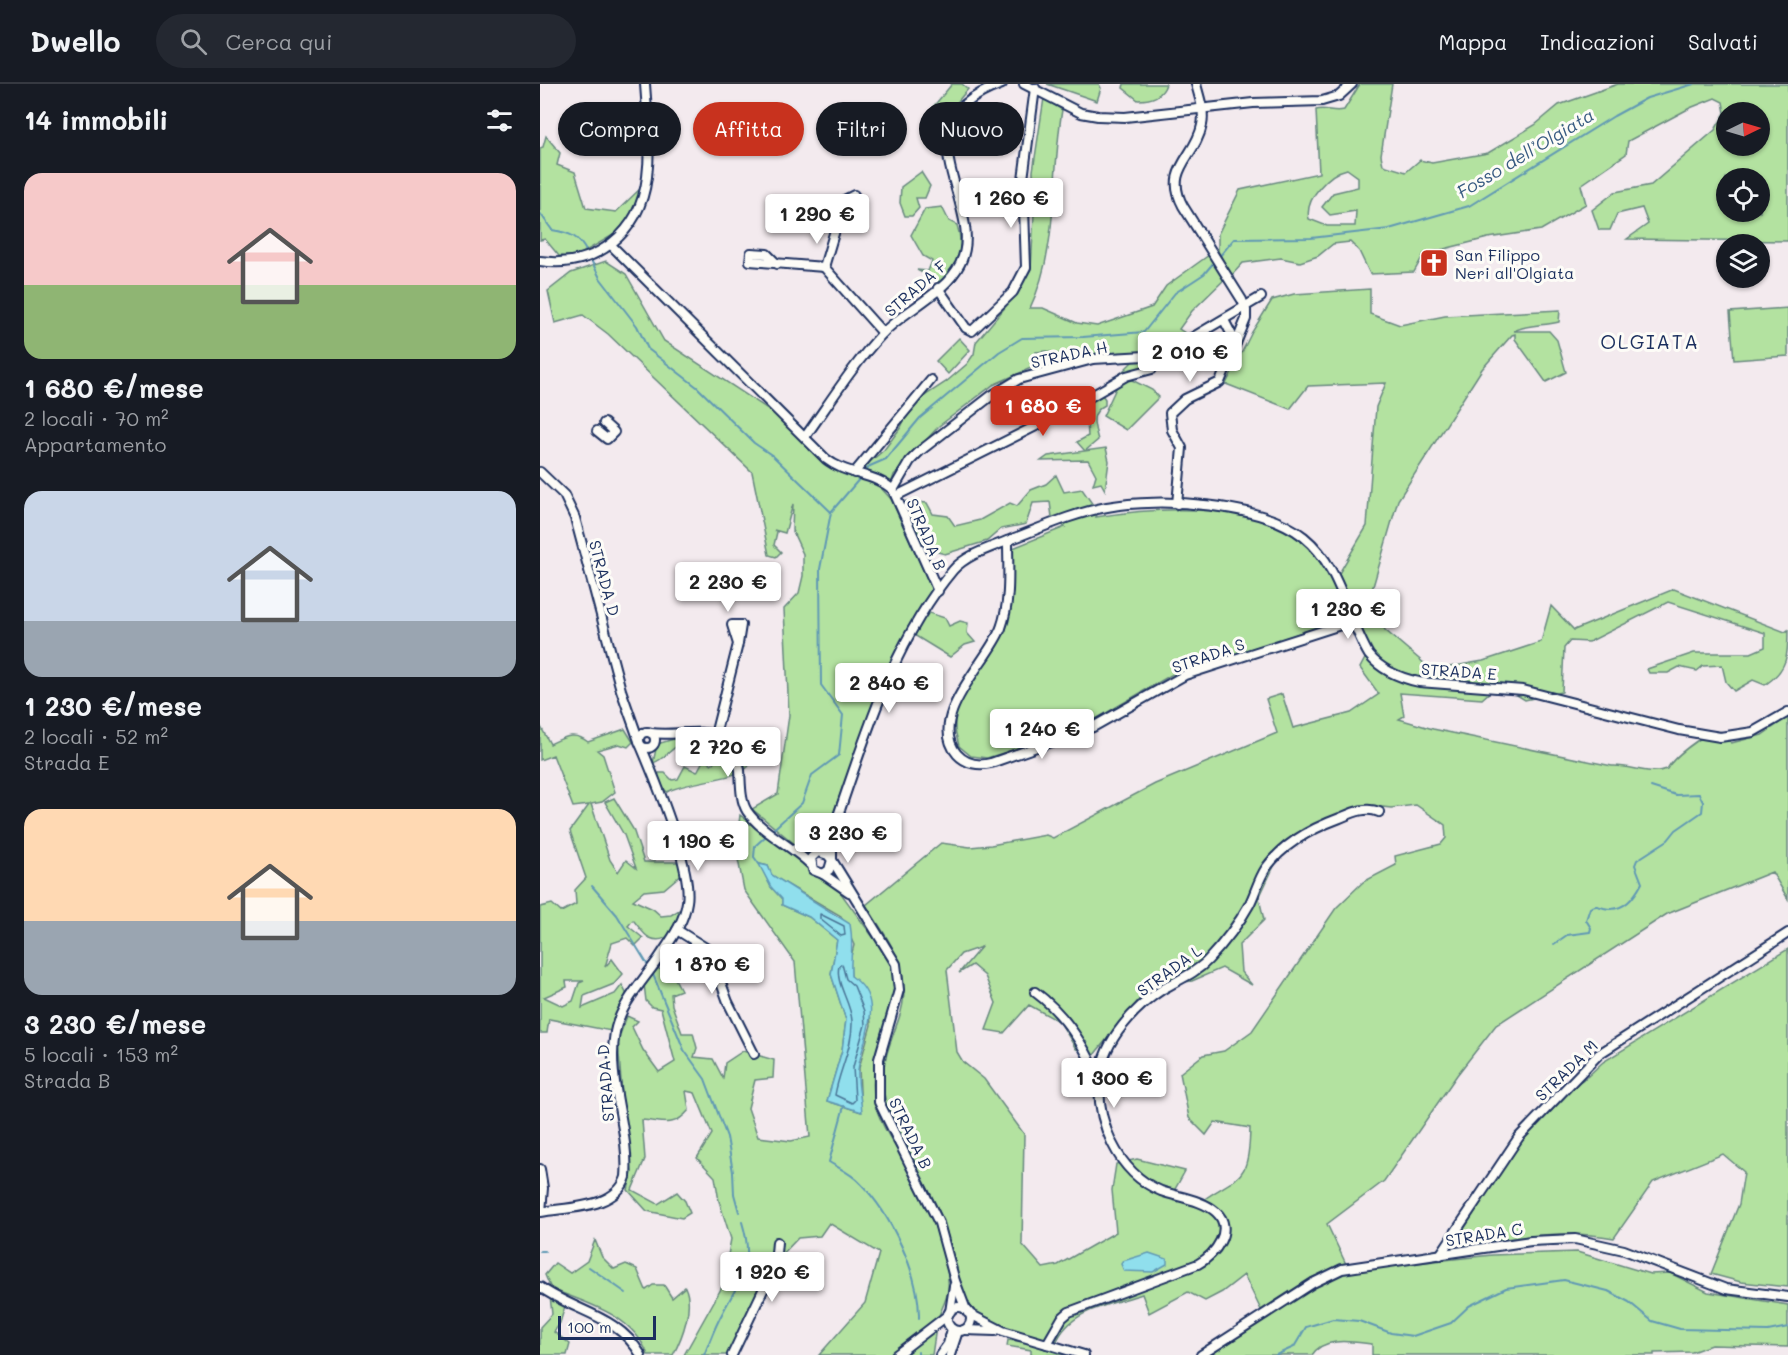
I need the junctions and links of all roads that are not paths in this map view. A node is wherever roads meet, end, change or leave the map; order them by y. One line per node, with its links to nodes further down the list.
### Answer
1 (645, 84): 9 (street)
2 (999, 84): 13 (street, STRADA F)
3 (1024, 84): 6 (street)
4 (1196, 84): 7 (street)
5 (1352, 84): 7 (street)
6 (1035, 88): 7 (street); 13 (street)
7 (1202, 109): 15 (street)
8 (854, 195): 12 (street)
9 (611, 245): 10 (street); 23 (street, STRADA B)
10 (540, 261)
11 (777, 264): 12 (street)
12 (824, 267): 17 (street)
13 (938, 288): 17 (street, STRADA F)
14 (1261, 297): 15 (street, STRADA H)
15 (1245, 306): 16 (street, STRADA H); 18 (street)
16 (1224, 320): 18 (street); 19 (street, STRADA H)
17 (883, 333): 23 (street, STRADA F)
18 (1236, 344): 27 (street)
19 (1156, 357): 26 (street); 26 (street, STRADA H)
20 (931, 380): 25 (street)
21 (604, 423): 22 (street)
22 (597, 430)
23 (805, 436): 25 (street, STRADA B)
24 (540, 472): 32 (street, STRADA D)
25 (859, 475): 26 (street, STRADA B)
26 (895, 493): 29 (street, STRADA B)
27 (1177, 504): 28 (street, STRADA E); 30 (street, STRADA E)
28 (1008, 541): 29 (street, STRADA E); 30 (street, STRADA S)
29 (938, 591): 41 (street, STRADA B)
30 (1353, 621): 33 (street, STRADA E)
31 (738, 644): 36 (street)
32 (625, 702): 34 (street, STRADA D); 37 (street, STRADA D)
33 (1788, 712)
34 (649, 732): 35 (street); 37 (street); 38 (street, STRADA D)
35 (671, 734): 36 (street); 38 (street)
36 (715, 735): 42 (street)
37 (640, 743): 38 (street); 39 (street, STRADA D)
38 (652, 746): 39 (street, STRADA D)
39 (651, 770): 48 (street, STRADA D)
40 (1379, 812): 52 (street, STRADA L)
41 (832, 833): 43 (street, STRADA B); 44 (street, STRADA B)
42 (798, 853): 43 (street); 45 (street)
43 (817, 853): 44 (street); 45 (street)
44 (832, 860): 46 (street); 47 (street, STRADA B)
45 (810, 864): 46 (street)
46 (823, 874): 47 (street, STRADA B)
47 (855, 897): 57 (street, STRADA B)
48 (677, 930): 51 (street); 54 (street, STRADA D)
49 (1788, 933): 56 (street, STRADA M)
50 (1035, 992): 52 (street)
51 (754, 1054)
52 (1099, 1082): 65 (street, STRADA L)
53 (540, 1168): 54 (street, STRADA D)
54 (540, 1214)
55 (777, 1242): 68 (street)
56 (1440, 1255): 59 (street, STRADA C); 71 (street, STRADA C)
57 (955, 1281): 60 (street, STRADA B); 61 (street, STRADA B)
58 (540, 1287): 67 (street)
59 (1788, 1298)
60 (967, 1311): 61 (street); 63 (street); 64 (street)
61 (949, 1313): 62 (street); 63 (street, STRADA B)
62 (935, 1326): 63 (street); 69 (street)
63 (956, 1329): 64 (street); 66 (street)
64 (1003, 1331): 65 (street)
65 (1047, 1344): 70 (street)
66 (946, 1354)
67 (641, 1355)
68 (732, 1355)
69 (896, 1355)
70 (1084, 1355)
71 (1201, 1355)

